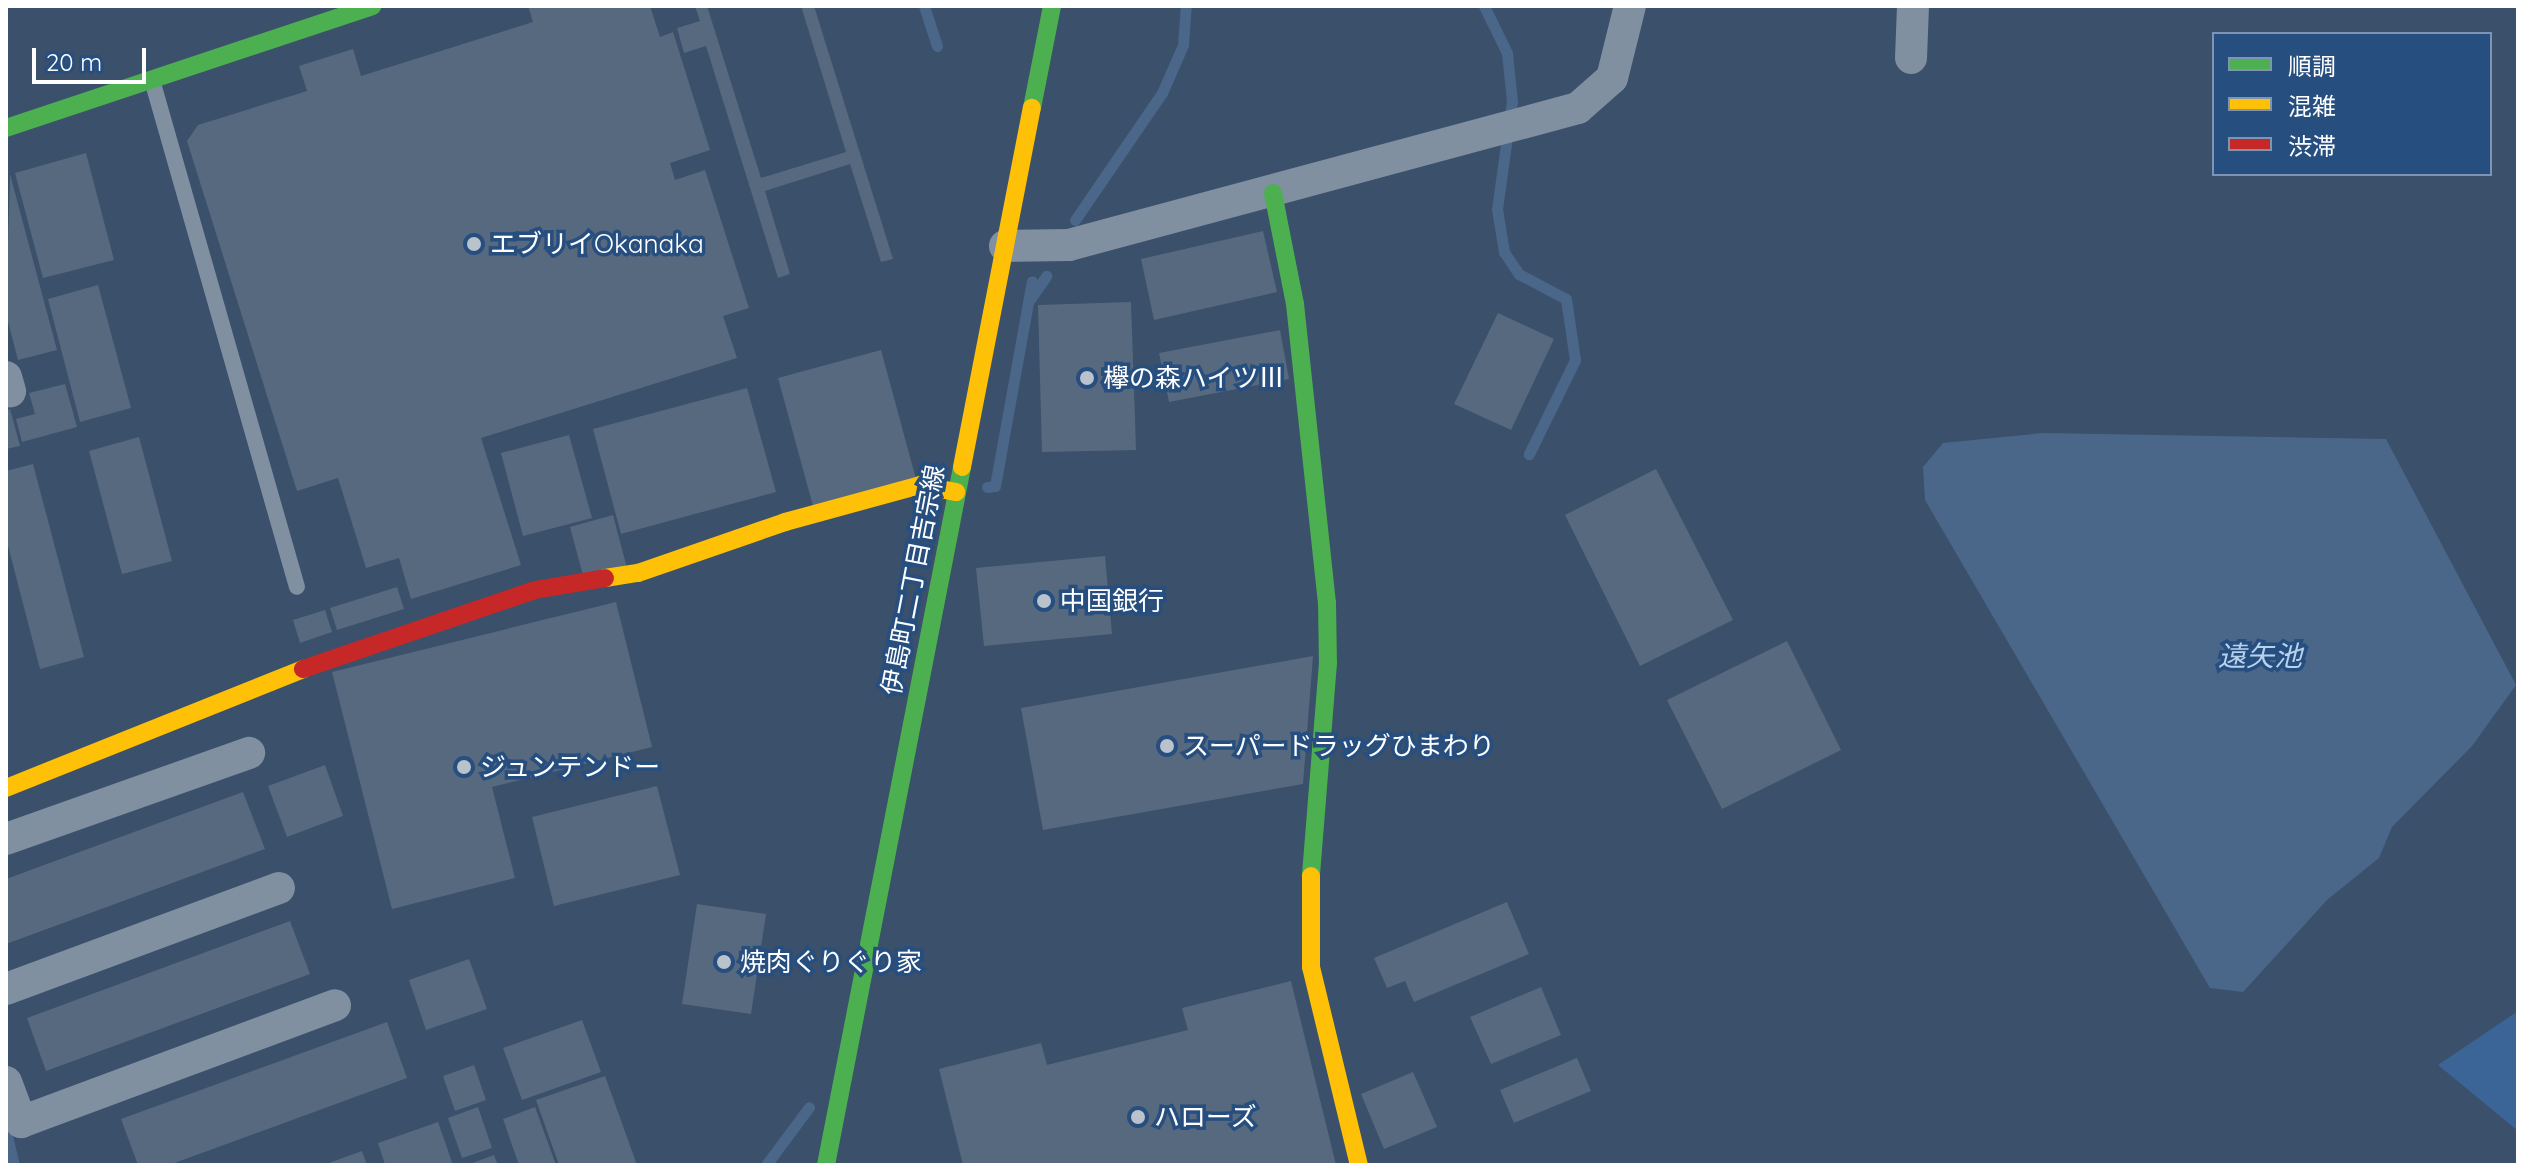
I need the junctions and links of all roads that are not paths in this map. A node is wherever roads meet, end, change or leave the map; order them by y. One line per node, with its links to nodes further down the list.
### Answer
1 (372, 6): 6 (street)
2 (1052, 6): 9 (street, 伊島町二丁目吉宗線)
3 (1630, 6): 8 (street)
4 (1913, 6): 5 (street)
5 (1911, 58)
6 (152, 79): 7 (street); 11 (lane)
7 (6, 128)
8 (1273, 193): 9 (street); 20 (street)
9 (1005, 246): 10 (street, 伊島町二丁目吉宗線)
10 (956, 492): 13 (street); 19 (street, 伊島町二丁目吉宗線)
11 (297, 587)
12 (249, 753): 14 (street)
13 (6, 788)
14 (6, 839)
15 (279, 888): 16 (street)
16 (6, 989)
17 (335, 1005): 18 (street)
18 (6, 1082)
19 (826, 1165)
20 (1359, 1165)

